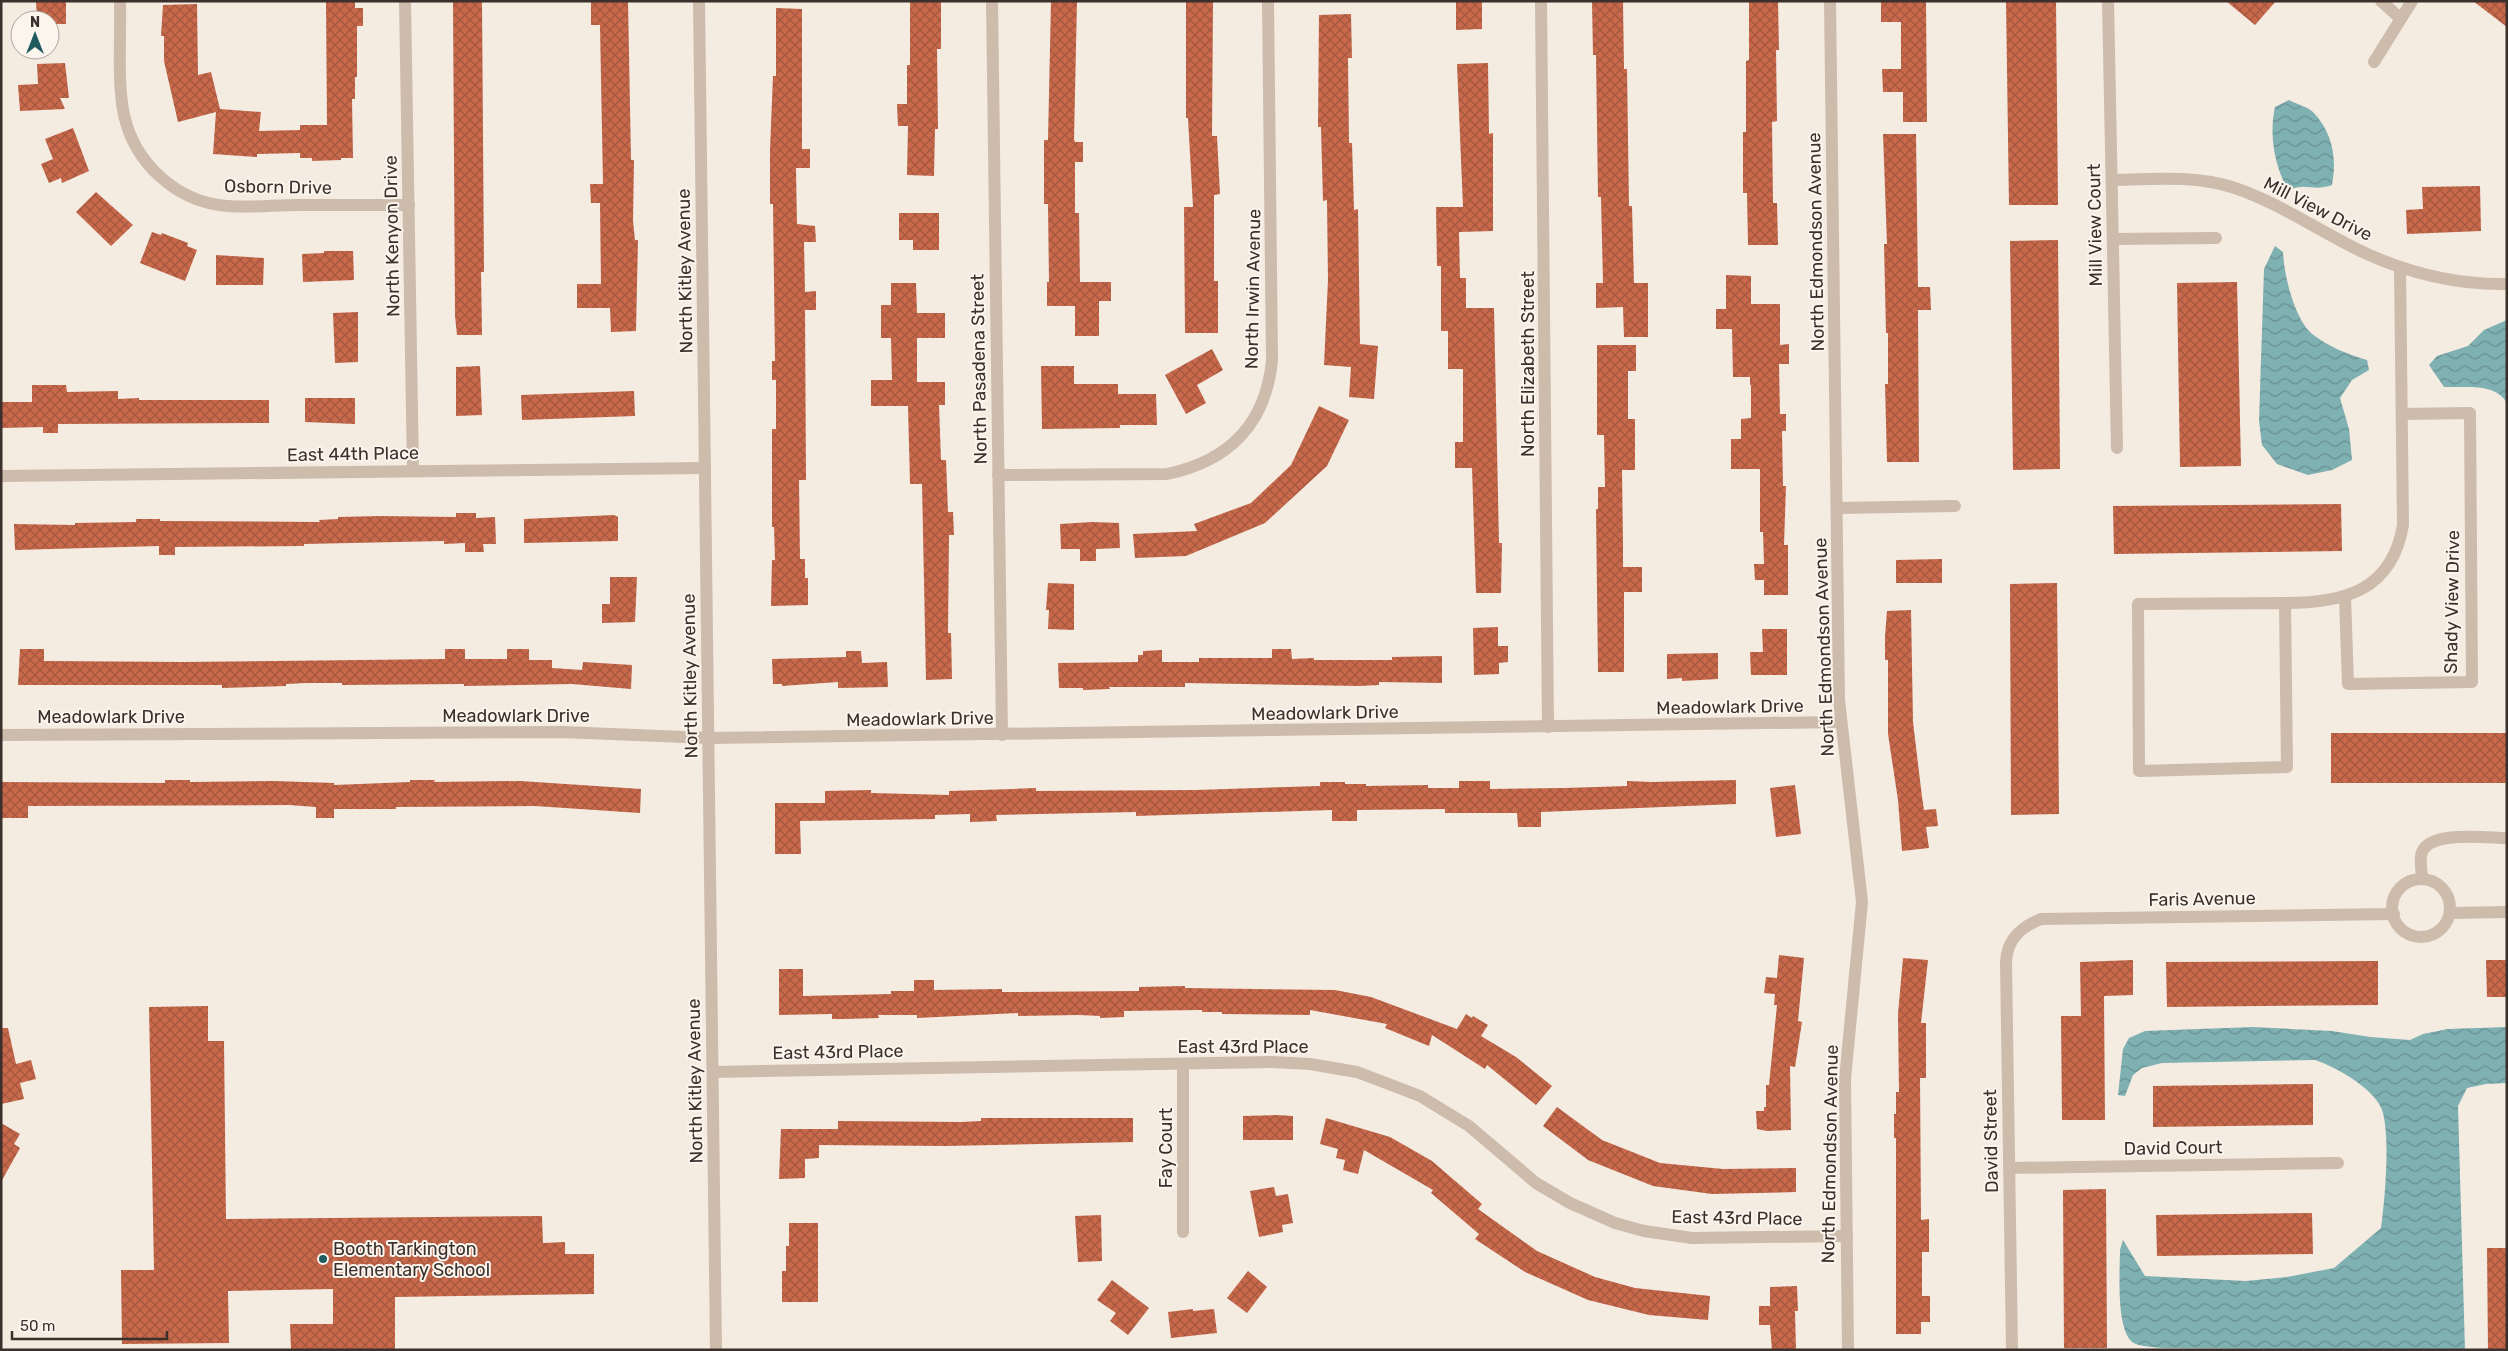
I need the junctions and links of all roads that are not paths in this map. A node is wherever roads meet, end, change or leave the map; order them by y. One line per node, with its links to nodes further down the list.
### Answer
1 (120, 1): 14 (street, Osborn Drive)
2 (405, 1): 14 (street, North Kenyon Drive)
3 (699, 1): 21 (street, North Kitley Avenue)
4 (992, 1): 23 (street, North Pasadena Street)
5 (1268, 1): 23 (street, North Irwin Avenue)
6 (1541, 1): 30 (street, North Elizabeth Street)
7 (1830, 1): 26 (street, North Edmondson Avenue)
8 (2108, 1): 13 (street, Mill View Court)
9 (2381, 1): 11 (street)
10 (2412, 1): 11 (street)
11 (2400, 18): 12 (street)
12 (2374, 62)
13 (2112, 180): 16 (street, Mill View Court); 17 (street, Mill View Drive)
14 (409, 205): 22 (street, North Kenyon Drive)
15 (2216, 238): 16 (street)
16 (2113, 239): 20 (street, Mill View Court)
17 (2400, 268): 18 (street, Mill View Drive); 19 (street)
18 (2507, 284)
19 (2402, 414): 27 (street); 27 (street, Shady View Drive)
20 (2117, 448)
21 (705, 468): 22 (street, East 44th Place); 33 (street, North Kitley Avenue)
22 (413, 471): 24 (street, East 44th Place)
23 (998, 475): 32 (street, North Pasadena Street)
24 (1, 476)
25 (1955, 506): 26 (street)
26 (1837, 508): 29 (street, North Edmondson Avenue)
27 (2345, 597): 28 (street)
28 (2286, 603): 28 (street)
29 (1840, 722): 30 (street, Meadowlark Drive); 45 (street, North Edmondson Avenue)
30 (1548, 727): 32 (street, Meadowlark Drive)
31 (1, 735): 33 (street, Meadowlark Drive)
32 (1002, 735): 33 (street, Meadowlark Drive)
33 (708, 738): 41 (street, North Kitley Avenue)
34 (2507, 838): 35 (street)
35 (2422, 879): 37 (street); 38 (street)
36 (2507, 912): 37 (street)
37 (2450, 913): 38 (street)
38 (2394, 914): 39 (street, Faris Avenue)
39 (2016, 934): 43 (street, David Street)
40 (1183, 1064): 41 (street, East 43rd Place); 44 (street, Fay Court); 45 (street, East 43rd Place)
41 (713, 1072): 46 (street, North Kitley Avenue)
42 (2338, 1163): 43 (street, David Court)
43 (2009, 1168): 48 (street, David Street)
44 (1183, 1232)
45 (1846, 1236): 47 (street, North Edmondson Avenue)
46 (716, 1350)
47 (1848, 1350)
48 (2012, 1350)

